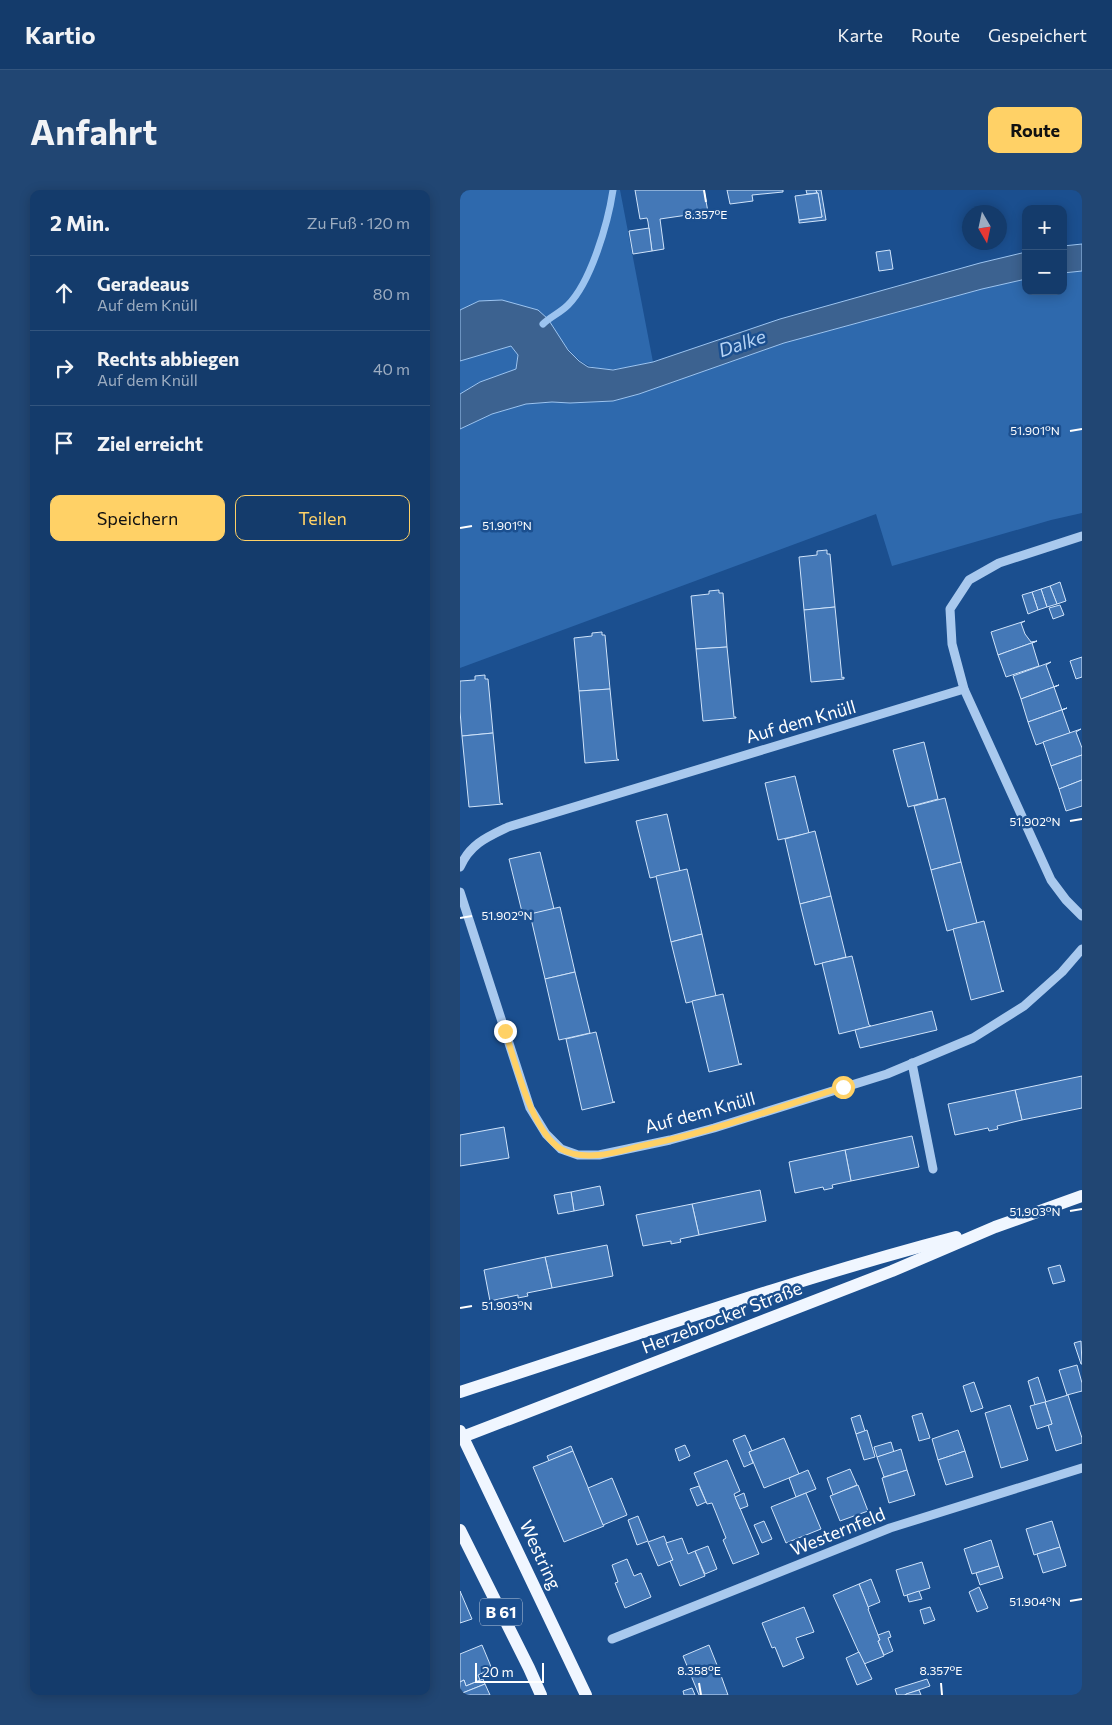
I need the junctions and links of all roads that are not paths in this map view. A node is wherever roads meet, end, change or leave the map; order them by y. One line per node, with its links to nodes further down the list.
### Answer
1 (1082, 536): 2 (street)
2 (964, 689): 3 (street, Auf dem Knüll); 5 (street)
3 (460, 867)
4 (460, 892): 7 (street, Auf dem Knüll)
5 (1082, 916)
6 (1082, 949): 7 (street, Auf dem Knüll)
7 (912, 1063): 8 (street)
8 (933, 1169)
9 (1082, 1196): 10 (main road, Herzebrocker Straße)
10 (994, 1227): 11 (main road, Herzebrocker Straße); 12 (main road, Herzebrocker Straße)
11 (460, 1392)
12 (461, 1435): 17 (main road, Westring / B 61)
13 (1082, 1468): 15 (street, Westernfeld)
14 (460, 1530): 16 (main road, B 61)
15 (612, 1640)
16 (541, 1695)
17 (586, 1695)

